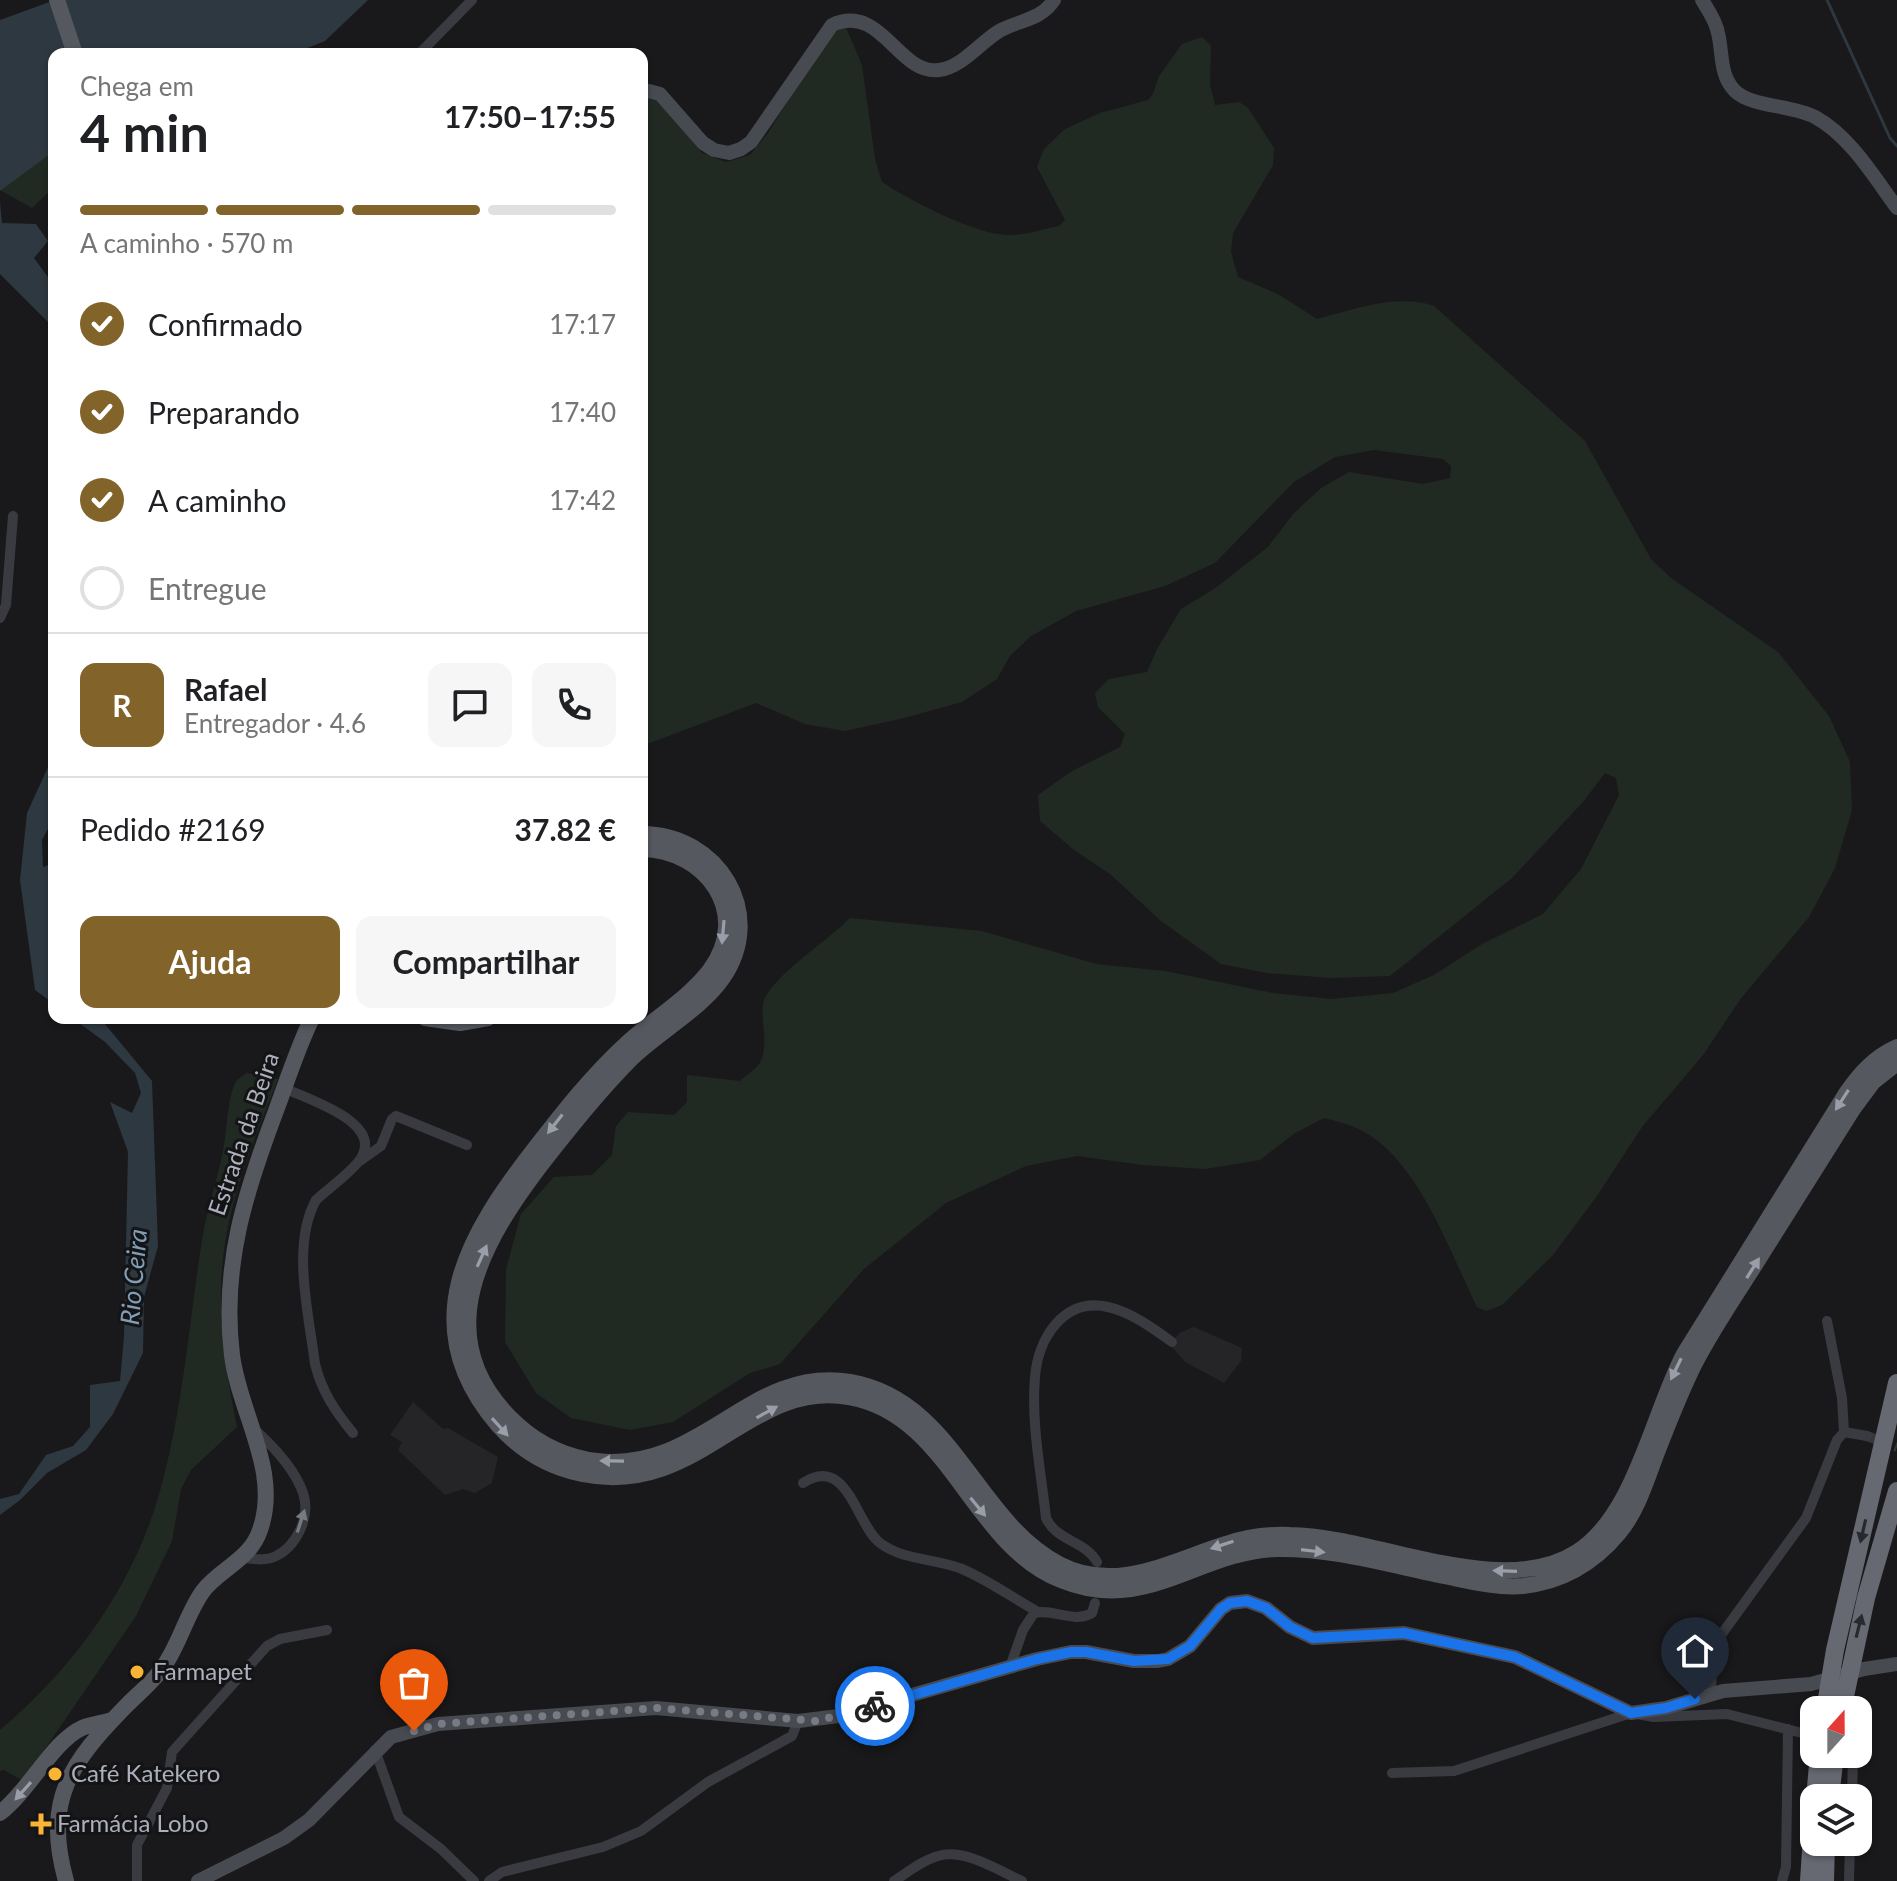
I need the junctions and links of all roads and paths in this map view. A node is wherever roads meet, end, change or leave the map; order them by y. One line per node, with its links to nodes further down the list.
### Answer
1 (48, 0): 6 (main road)
2 (57, 0): 7 (main road)
3 (472, 0): 8 (street)
4 (1054, 0): 9 (street)
5 (1702, 0): 10 (street)
6 (64, 48)
7 (73, 48)
8 (425, 48)
9 (648, 93)
10 (1897, 208)
11 (13, 516): 12 (street)
12 (0, 618)
13 (648, 834): 18 (main road, one-way to 13)
14 (648, 850): 19 (main road, one-way to 19)
15 (302, 1024): 17 (main road, Estrada da Beira)
16 (309, 1024): 17 (main road, Estrada da Beira)
17 (300, 1043): 20 (main road, Estrada da Beira)
18 (1897, 1047)
19 (1897, 1063)
20 (284, 1088): 22 (street); 26 (main road, Estrada da Beira)
21 (467, 1145): 22 (street)
22 (358, 1162): 28 (street)
23 (1827, 1321): 27 (street)
24 (1172, 1342): 33 (street)
25 (1897, 1383): 34 (highway, one-way to 34)
26 (251, 1426): 32 (main road, Estrada da Beira); 32 (street, one-way to 26)
27 (1844, 1432): 29 (street); 40 (street)
28 (353, 1433)
29 (1867, 1436)
30 (803, 1483): 36 (street)
31 (1897, 1491): 34 (highway)
32 (243, 1558): 44 (main road, Estrada da Beira)
33 (1097, 1562)
34 (1856, 1596): 41 (highway); 42 (highway, one-way to 34)
35 (1095, 1603): 36 (street)
36 (1038, 1612): 39 (street)
37 (327, 1630): 57 (street)
38 (1897, 1664): 40 (street)
39 (1010, 1667): 43 (street); 45 (street)
40 (1711, 1694): 43 (street)
41 (1829, 1696)
42 (1844, 1696)
43 (1631, 1713): 47 (street); 51 (street)
44 (112, 1720): 46 (main road); 49 (main road, Estrada da Beira)
45 (798, 1721): 50 (street); 60 (street)
46 (83, 1727): 49 (main road); 52 (main road, one-way to 52)
47 (1788, 1729): 48 (street); 63 (street)
48 (1800, 1732)
49 (88, 1750): 56 (main road, Estrada da Beira)
50 (374, 1752): 58 (street); 59 (street)
51 (1392, 1773)
52 (0, 1813)
53 (1811, 1856): 64 (highway)
54 (1826, 1856): 65 (highway)
55 (1850, 1856): 66 (street)
56 (66, 1881)
57 (137, 1881)
58 (198, 1881)
59 (474, 1881)
60 (489, 1881)
61 (894, 1881): 62 (street)
62 (1022, 1881)
63 (1782, 1881)
64 (1809, 1881)
65 (1825, 1881)
66 (1849, 1881)

